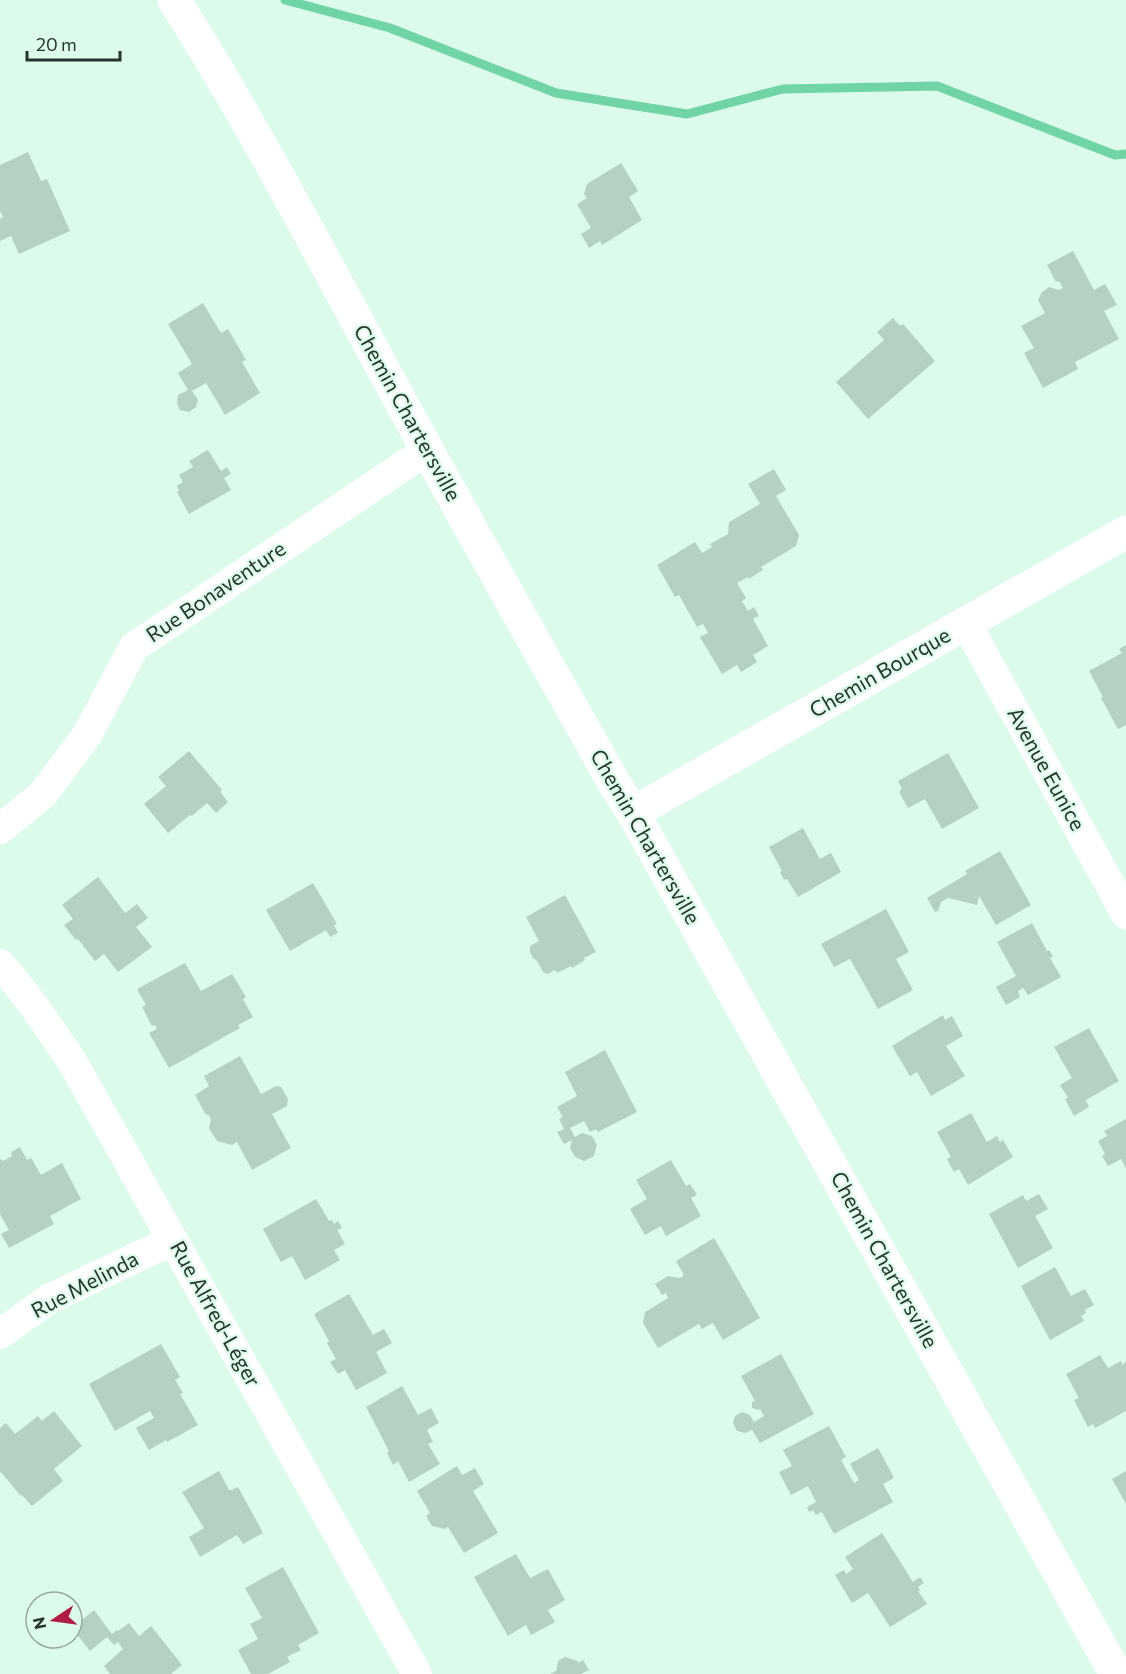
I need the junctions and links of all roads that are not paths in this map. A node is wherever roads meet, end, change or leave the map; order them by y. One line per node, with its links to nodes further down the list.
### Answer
1 (174, 0): 2 (street, Chemin Chartersville)
2 (427, 450): 5 (street, Chemin Chartersville); 6 (street, Rue Bonaventure)
3 (1126, 532): 4 (street, Chemin Bourque)
4 (966, 623): 5 (street, Chemin Bourque); 7 (street, Avenue Eunice)
5 (633, 813): 12 (street, Chemin Chartersville)
6 (0, 829)
7 (1126, 914)
8 (0, 964): 9 (street, Rue Alfred-Léger)
9 (174, 1240): 10 (street, Rue Melinda); 11 (street, Rue Alfred-Léger)
10 (0, 1334)
11 (414, 1673)
12 (1116, 1674)

